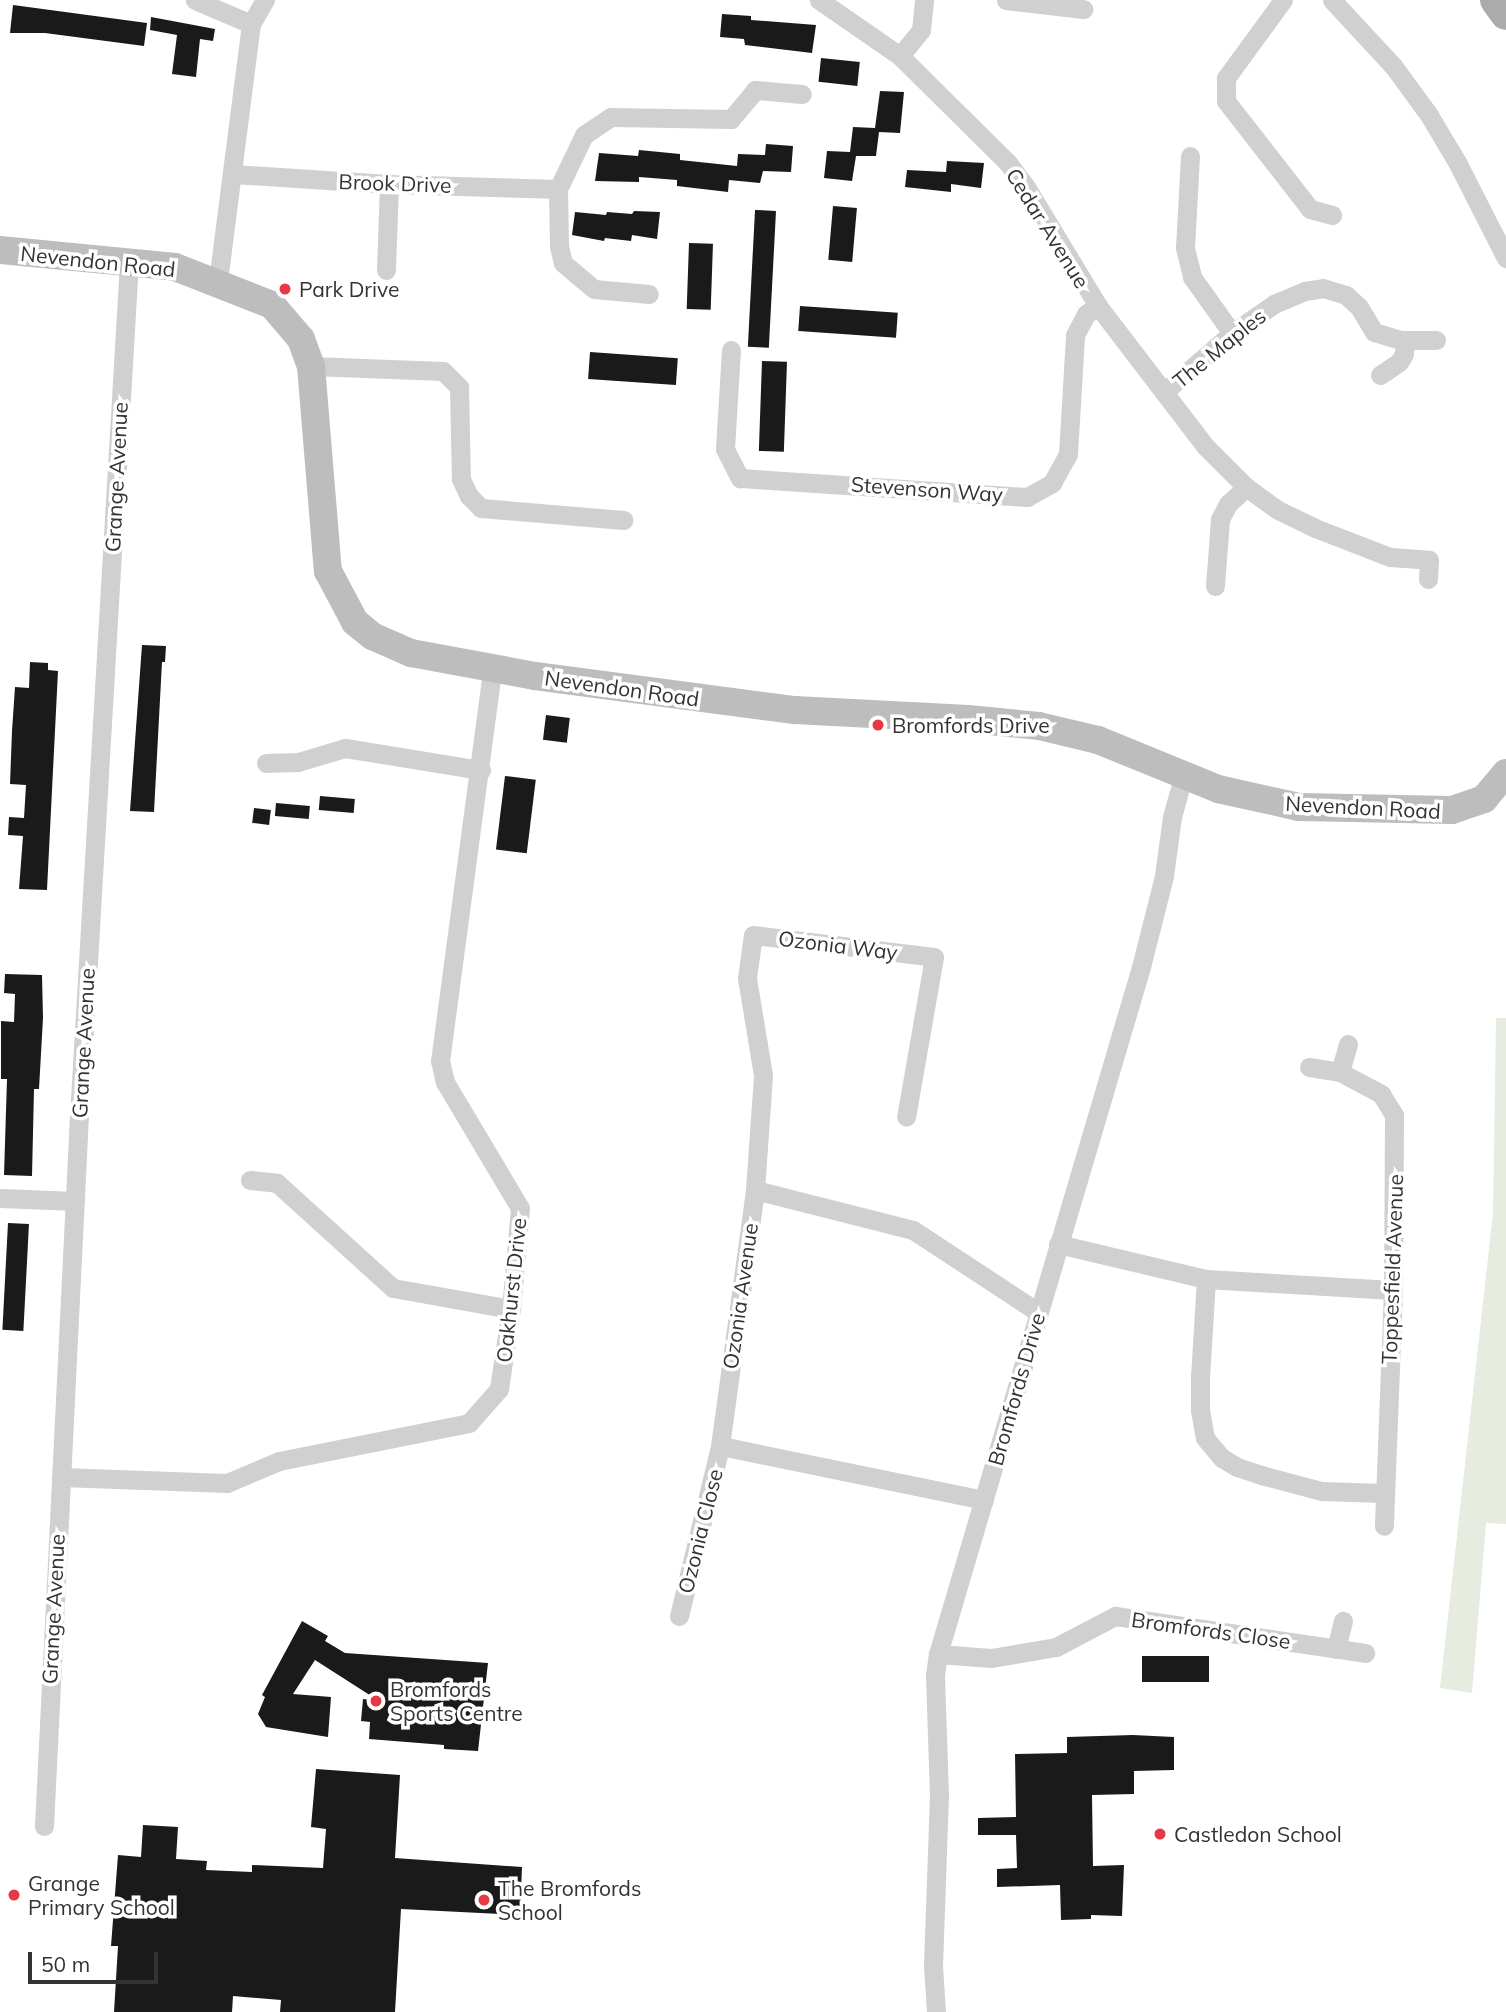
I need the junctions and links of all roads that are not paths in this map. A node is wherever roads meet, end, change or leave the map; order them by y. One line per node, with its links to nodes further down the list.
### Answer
1 (195, 0): 11 (street)
2 (265, 0): 11 (street)
3 (819, 0): 12 (street, Cedar Avenue)
4 (924, 0): 12 (street)
5 (1006, 0): 9 (street)
6 (1283, 0): 18 (street)
7 (1332, 0): 20 (street)
8 (1496, 0): 10 (main road)
9 (1083, 9)
10 (1506, 14)
11 (250, 24): 15 (street)
12 (900, 56): 25 (street, Cedar Avenue)
13 (802, 94): 17 (street)
14 (1190, 156): 26 (street)
15 (233, 174): 16 (street, Brook Drive); 23 (street)
16 (389, 184): 17 (street, Brook Drive); 22 (street)
17 (558, 189): 24 (street)
18 (1332, 215)
19 (0, 250): 21 (street, Nevendon Road)
20 (1506, 258)
21 (129, 261): 23 (street, Nevendon Road); 49 (street, Grange Avenue)
22 (386, 270)
23 (218, 281): 30 (street, Nevendon Road)
24 (649, 295)
25 (1098, 306): 29 (street, Stevenson Way); 32 (street, Cedar Avenue)
26 (1232, 333): 27 (street, The Maples); 32 (street, The Maples)
27 (1405, 340): 28 (street, The Maples); 31 (street)
28 (1436, 340)
29 (731, 350)
30 (312, 366): 34 (street); 37 (street, Nevendon Road)
31 (1380, 375)
32 (1164, 392): 33 (street, Cedar Avenue)
33 (1246, 486): 35 (street, Cedar Avenue); 36 (street)
34 (623, 520)
35 (1428, 579)
36 (1215, 586)
37 (492, 670): 39 (street, Oakhurst Drive); 40 (street, Nevendon Road)
38 (267, 763): 39 (street)
39 (481, 770): 53 (street, Oakhurst Drive)
40 (1182, 777): 41 (street, Nevendon Road); 50 (street, Bromfords Drive)
41 (1503, 786)
42 (1348, 1044): 44 (street)
43 (1309, 1067): 44 (street, Toppesfield Avenue)
44 (1340, 1072): 52 (street, Toppesfield Avenue)
45 (906, 1117): 47 (street, Ozonia Way)
46 (250, 1180): 53 (street)
47 (755, 1190): 54 (street); 55 (street, Ozonia Avenue)
48 (0, 1198): 49 (street)
49 (75, 1201): 56 (street, Grange Avenue)
50 (1058, 1244): 51 (street); 54 (street, Bromfords Drive)
51 (1206, 1279): 52 (street); 57 (street)
52 (1393, 1290): 57 (street, Toppesfield Avenue)
53 (512, 1309): 56 (street, Oakhurst Drive)
54 (1038, 1312): 58 (street, Bromfords Drive)
55 (720, 1446): 58 (street); 60 (street, Ozonia Close)
56 (61, 1477): 65 (street, Grange Avenue)
57 (1384, 1493): 59 (street, Toppesfield Avenue)
58 (984, 1500): 64 (street, Bromfords Drive)
59 (1384, 1526)
60 (679, 1616)
61 (1343, 1622): 62 (street)
62 (1336, 1649): 63 (street, Bromfords Close); 64 (street, Bromfords Close)
63 (1365, 1653)
64 (938, 1654): 66 (street, Bromfords Drive)
65 (44, 1826)
66 (936, 2012)

